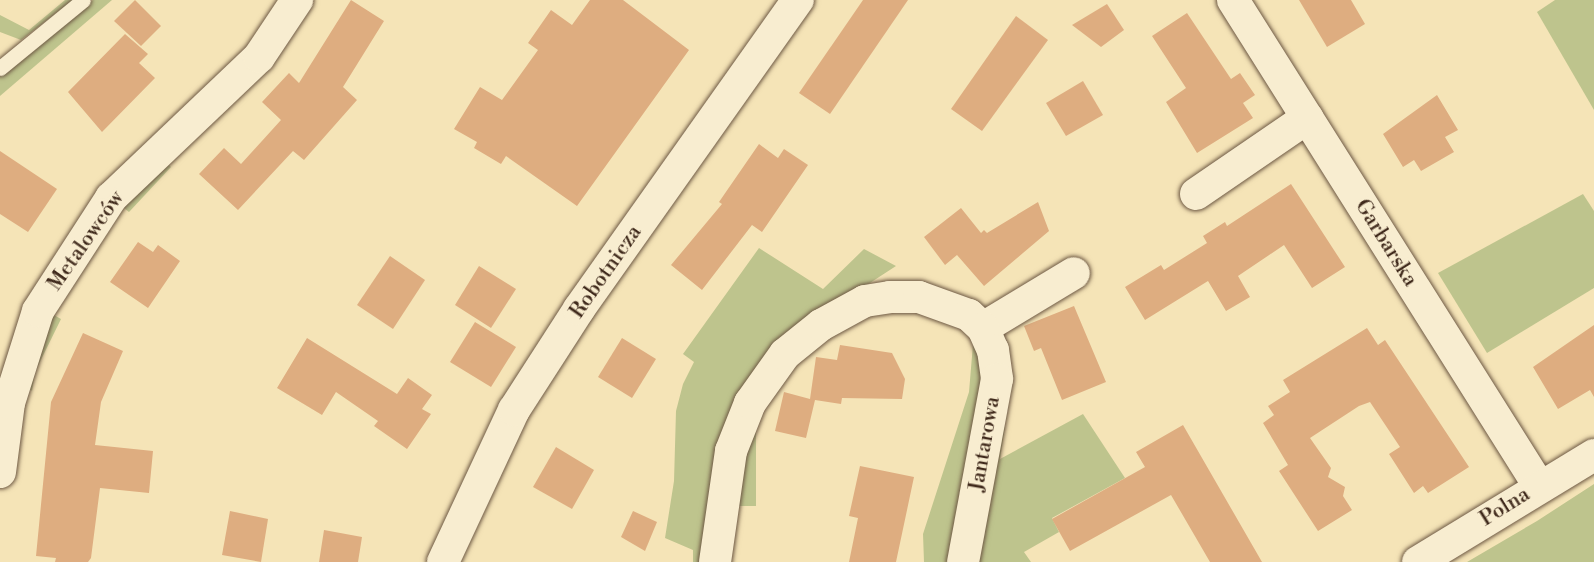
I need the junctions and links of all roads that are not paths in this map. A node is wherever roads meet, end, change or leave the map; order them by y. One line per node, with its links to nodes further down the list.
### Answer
1 (83, 0): 5 (lane)
2 (297, 0): 11 (street, Metalowców)
3 (798, 0): 13 (street, Robotnicza)
4 (1233, 0): 6 (street, Garbarska)
5 (0, 68)
6 (1307, 118): 7 (street); 12 (street, Garbarska)
7 (1196, 194)
8 (1074, 273): 9 (street)
9 (983, 328): 14 (street); 15 (street, Jantarowa)
10 (1594, 455): 12 (street, Polna)
11 (0, 472)
12 (1539, 486): 16 (street, Polna)
13 (443, 562)
14 (715, 562)
15 (963, 562)
16 (1419, 562)

